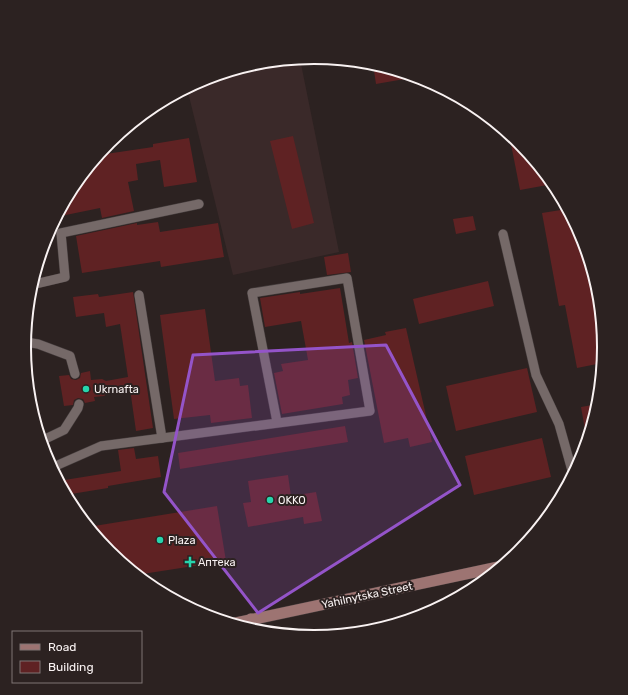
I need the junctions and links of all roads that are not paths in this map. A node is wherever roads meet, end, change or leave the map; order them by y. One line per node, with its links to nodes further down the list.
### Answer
1 (199, 204): 3 (lane)
2 (503, 234): 12 (lane)
3 (38, 283)
4 (139, 295): 9 (lane)
5 (31, 343): 6 (lane)
6 (75, 374)
7 (79, 404): 10 (lane)
8 (277, 422): 8 (lane); 9 (lane)
9 (162, 438): 11 (lane)
10 (46, 439)
11 (57, 465)
12 (571, 465)
13 (490, 569): 14 (main road, Yahilnytska Street)
14 (255, 624)

